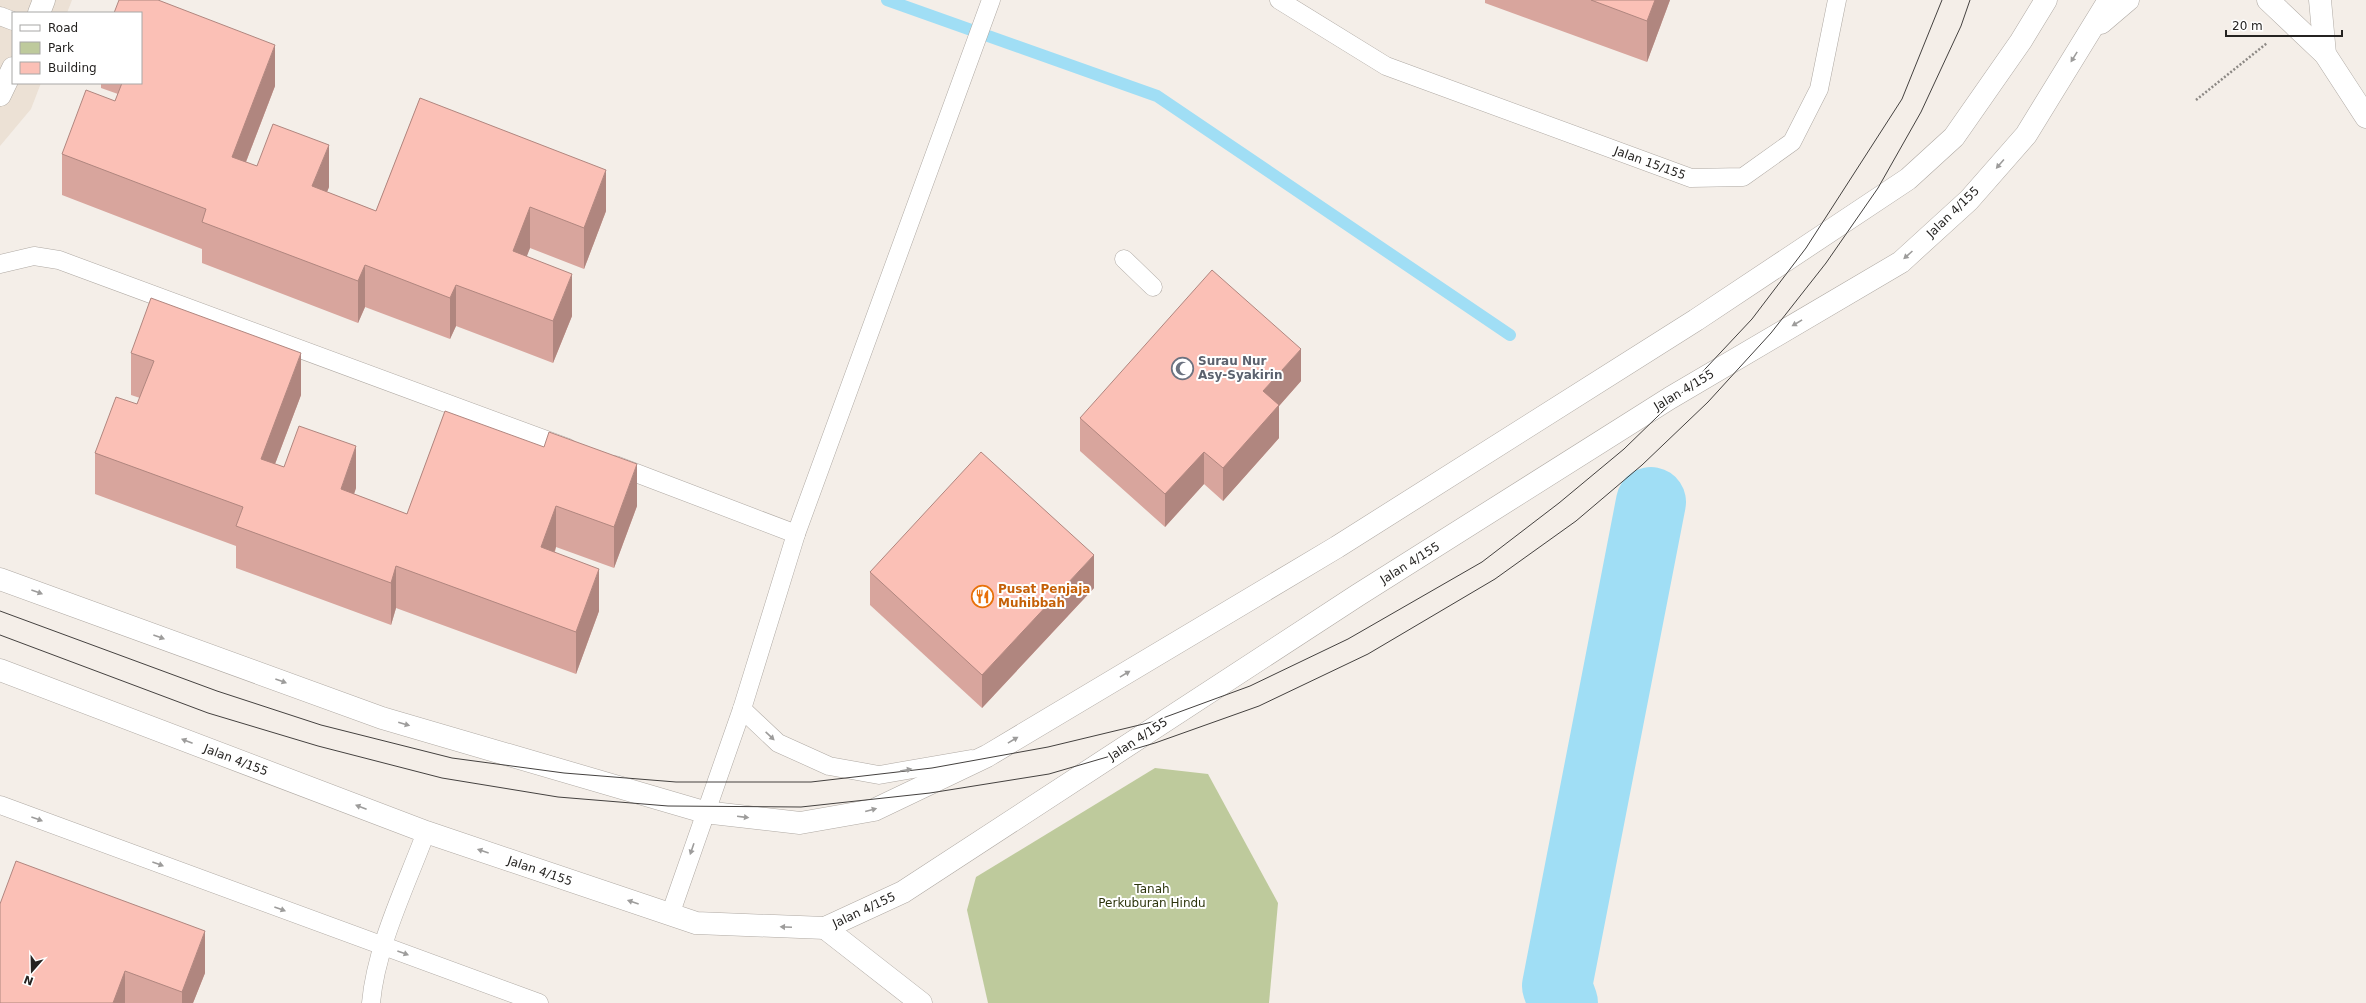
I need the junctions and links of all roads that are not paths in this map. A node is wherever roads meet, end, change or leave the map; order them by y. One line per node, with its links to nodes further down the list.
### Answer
1 (44, 0): 10 (street)
2 (991, 0): 21 (lane)
3 (1279, 0): 4 (lane, Jalan 15/155)
4 (1837, 0)
5 (2046, 0): 25 (street, one-way to 5)
6 (2109, 0): 13 (street, Jalan 4/155)
7 (2128, 0): 13 (street)
8 (2268, 0): 14 (street)
9 (2320, 0): 14 (street)
10 (39, 12)
11 (0, 16): 12 (lane)
12 (12, 21)
13 (2090, 32): 30 (street, Jalan 4/155, one-way to 30)
14 (2325, 54): 17 (street)
15 (12, 70): 16 (street)
16 (0, 95)
17 (2366, 117)
18 (1124, 259): 20 (lane)
19 (0, 264): 21 (lane)
20 (1153, 287)
21 (796, 534): 24 (lane)
22 (0, 579): 27 (street, one-way to 27)
23 (0, 670): 28 (street, Jalan 4/155, one-way to 23)
24 (742, 709): 25 (lane, one-way to 25); 27 (lane)
25 (987, 756): 27 (street, one-way to 25)
26 (0, 805): 31 (lane, one-way to 31)
27 (704, 812): 29 (lane, one-way to 29)
28 (426, 832): 29 (street, Jalan 4/155, one-way to 28); 31 (lane)
29 (670, 915): 30 (street, Jalan 4/155, one-way to 29)
30 (825, 928): 34 (street)
31 (383, 946): 32 (lane); 33 (lane, one-way to 33)
32 (371, 1003)
33 (539, 1003)
34 (922, 1003)

